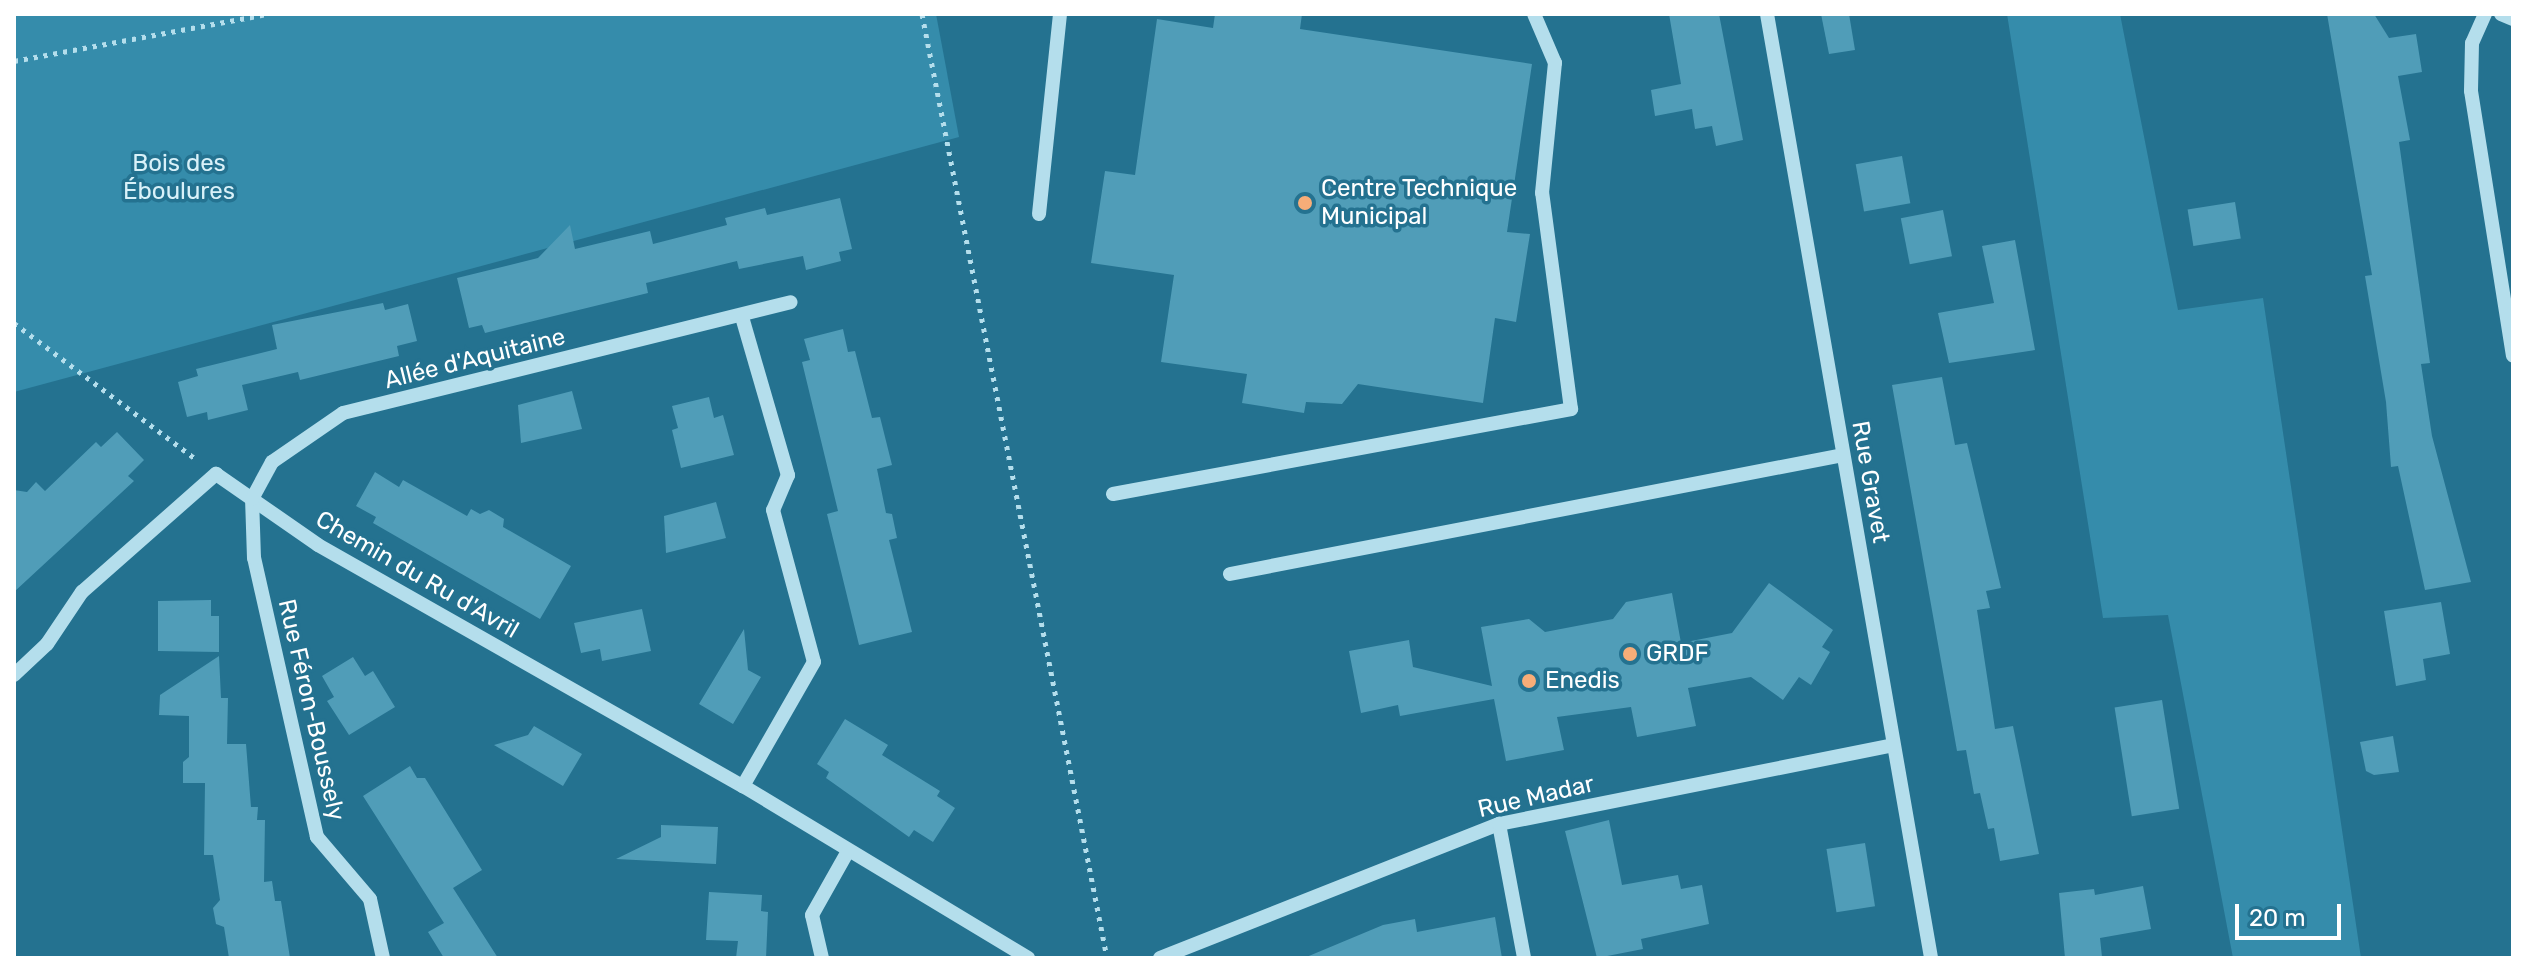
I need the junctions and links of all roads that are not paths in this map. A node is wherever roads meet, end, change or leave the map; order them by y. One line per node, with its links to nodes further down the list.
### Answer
1 (1060, 14): 7 (street)
2 (1534, 14): 12 (street)
3 (1767, 14): 11 (street, Rue Gravet)
4 (2485, 14): 10 (street)
5 (2501, 14): 6 (street)
6 (2513, 19)
7 (1039, 214)
8 (790, 302): 9 (street, Allée d'Aquitaine)
9 (742, 317): 13 (street, Allée d'Aquitaine); 17 (street)
10 (2513, 356)
11 (1843, 455): 14 (street); 16 (street, Rue Gravet)
12 (1113, 494)
13 (252, 499): 15 (street, Chemin du Ru d'Avril); 17 (street, Chemin du Ru d'Avril); 20 (street, Rue Féron-Boussely)
14 (1230, 574)
15 (14, 675)
16 (1893, 745): 18 (street, Rue Madar); 25 (street, Rue Gravet)
17 (743, 786): 19 (street, Chemin du Ru d'Avril)
18 (1499, 824): 23 (street, Rue Madar); 24 (street)
19 (847, 853): 21 (street); 22 (street, Chemin du Ru d'Avril)
20 (383, 958)
21 (822, 958)
22 (1028, 958)
23 (1160, 958)
24 (1524, 958)
25 (1931, 958)

